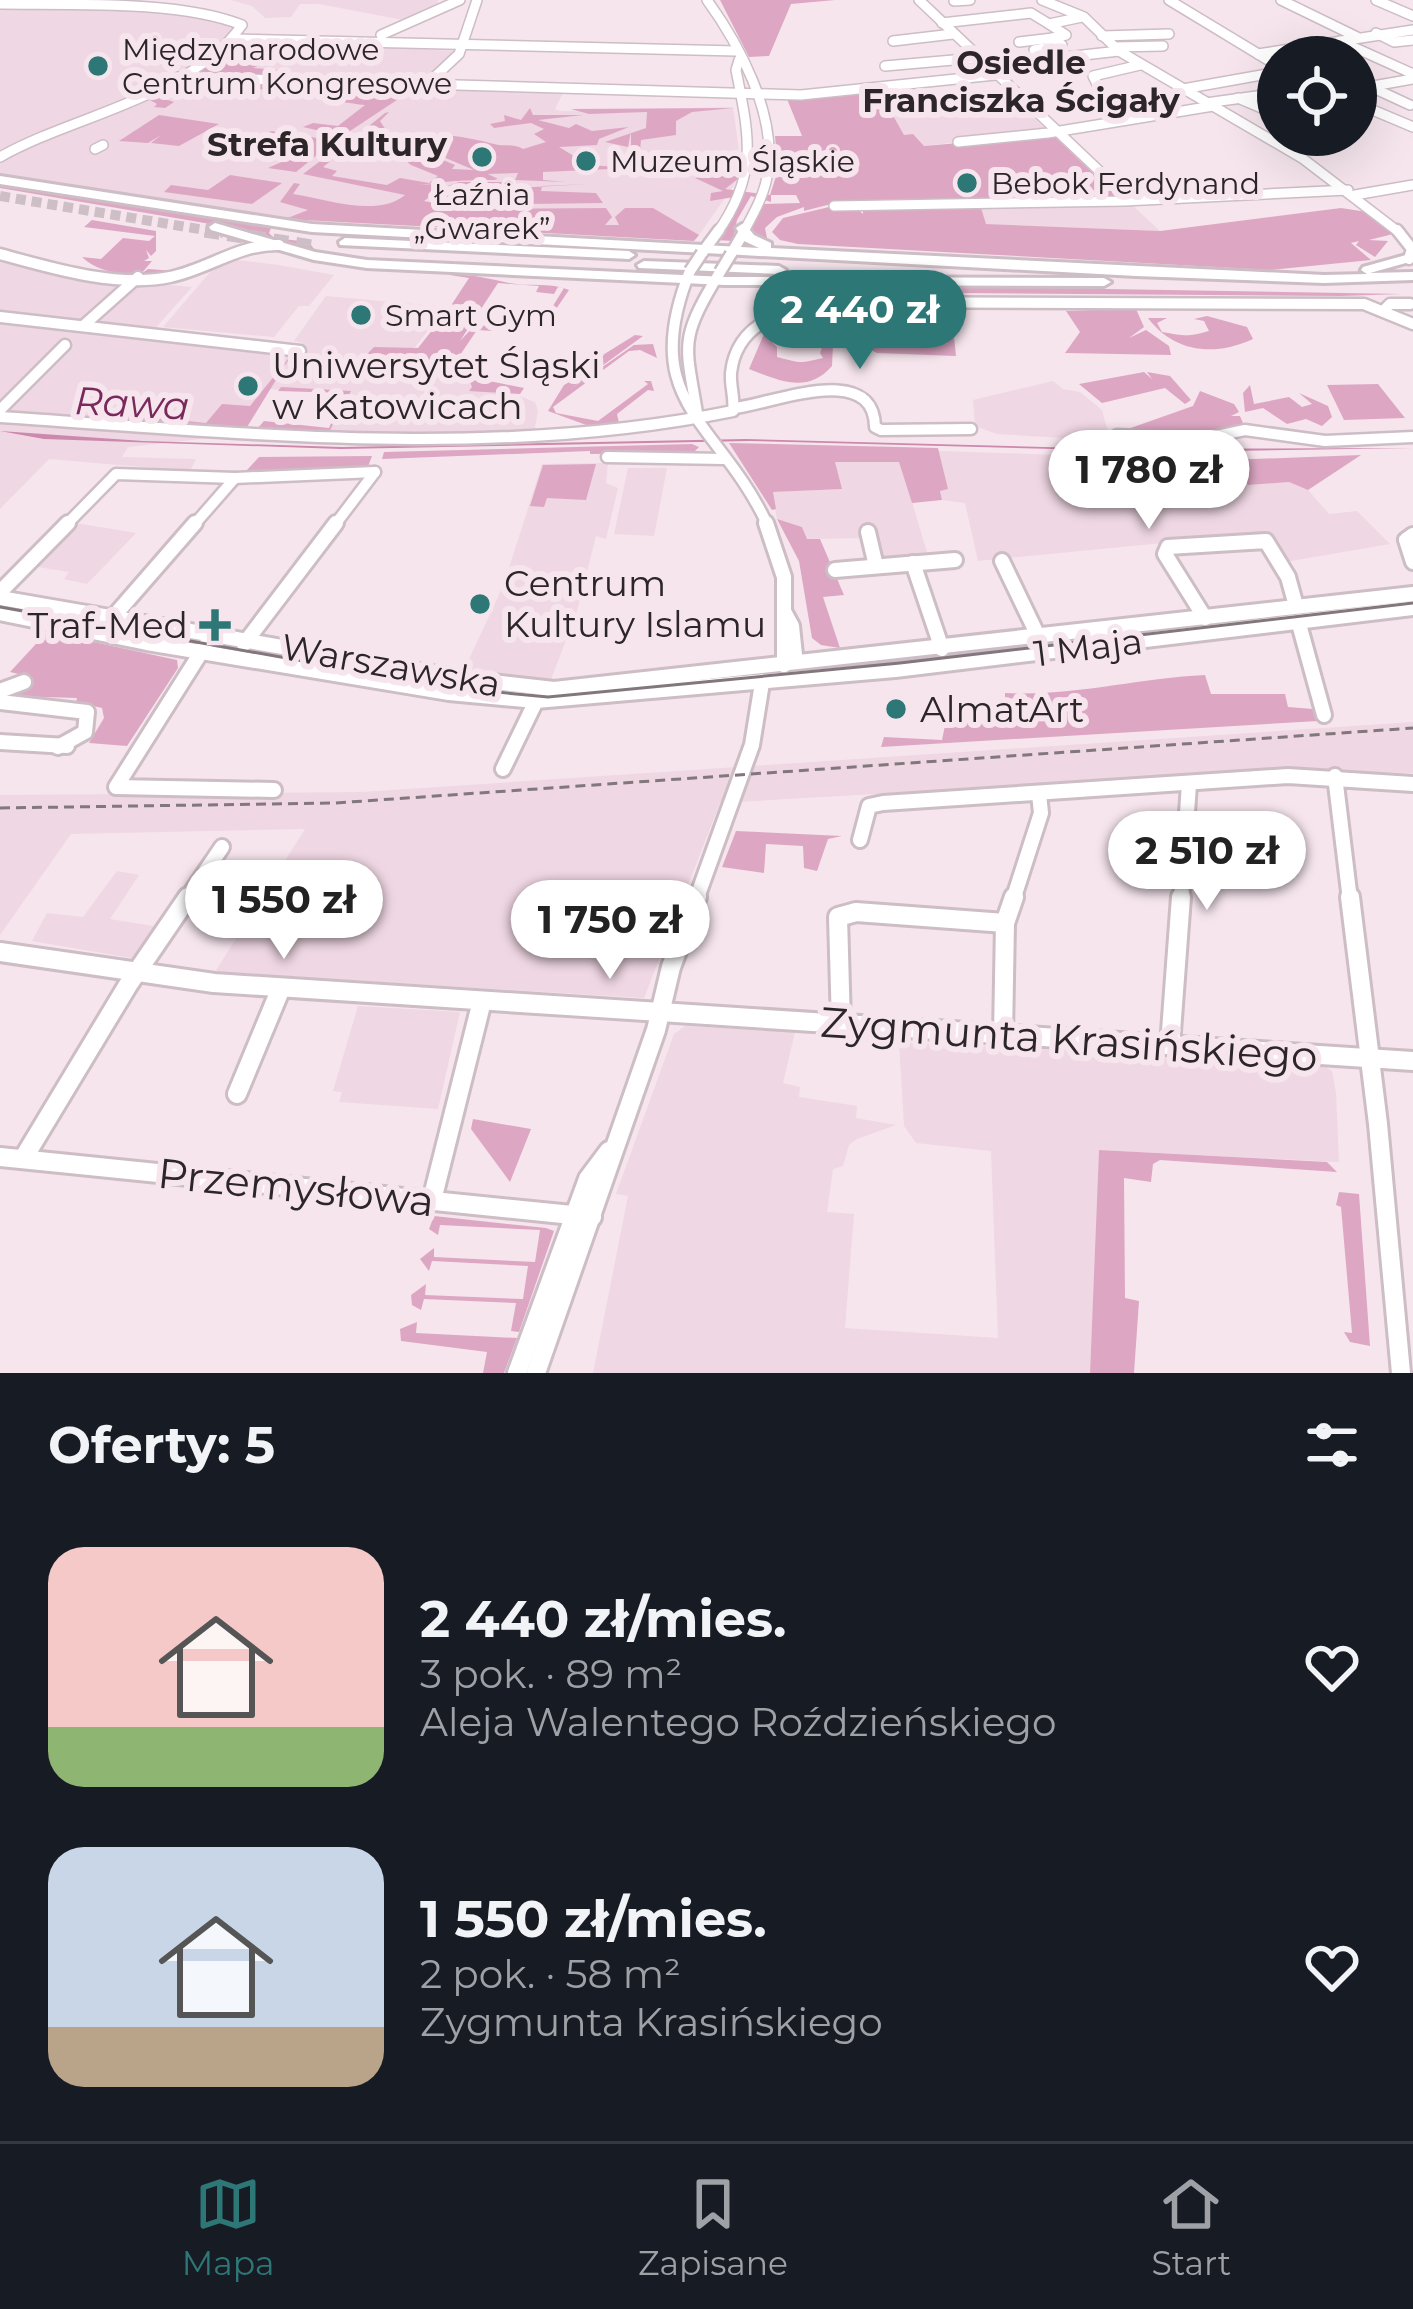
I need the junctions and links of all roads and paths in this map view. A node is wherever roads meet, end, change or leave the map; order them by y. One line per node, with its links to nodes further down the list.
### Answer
1 (460, 0): 15 (street)
2 (477, 0): 32 (street)
3 (707, 0): 37 (street)
4 (919, 0): 16 (street)
5 (970, 0): 10 (street)
6 (1042, 0): 14 (street)
7 (1169, 0): 36 (street)
8 (1281, 0): 25 (street)
9 (1376, 0): 17 (street)
10 (954, 1)
11 (79, 2): 12 (street); 13 (street)
12 (199, 2): 28 (street)
13 (0, 4)
14 (1084, 16): 18 (street); 24 (street)
15 (420, 17): 20 (street); 21 (street)
16 (942, 23): 18 (street); 22 (street)
17 (1412, 24): 19 (street)
18 (1049, 25): 27 (street)
19 (1376, 33): 26 (street); 30 (street)
20 (381, 34)
21 (400, 34)
22 (953, 34): 29 (street); 38 (street)
23 (1169, 34): 24 (street)
24 (1102, 36): 34 (street)
25 (1356, 36)
26 (1362, 36)
27 (1053, 38): 31 (street); 35 (street)
28 (234, 39): 32 (street); 48 (street)
29 (893, 40)
30 (1413, 40)
31 (1019, 43)
32 (462, 45): 37 (street); 49 (street)
33 (1163, 46): 34 (street)
34 (1116, 49): 41 (street); 43 (street)
35 (1034, 50)
36 (1257, 53)
37 (738, 56): 54 (street)
38 (976, 58): 42 (street); 43 (street)
39 (1377, 58): 44 (street)
40 (1413, 62): 44 (street)
41 (1140, 64): 50 (street); 52 (street)
42 (885, 66)
43 (986, 66): 46 (street)
44 (1396, 66): 47 (street)
45 (1257, 73): 52 (street)
46 (995, 75): 54 (street); 62 (street)
47 (1413, 76): 51 (street)
48 (178, 77): 49 (street); 64 (street)
49 (427, 84): 54 (street)
50 (1096, 84)
51 (1377, 85)
52 (1182, 89): 57 (street)
53 (1377, 90): 58 (street)
54 (747, 94): 72 (street); 79 (street)
55 (1257, 97): 56 (street)
56 (1238, 98): 57 (street); 59 (street)
57 (1210, 104): 62 (street); 68 (street)
58 (1410, 105)
59 (1257, 106)
60 (1377, 112): 61 (street)
61 (1413, 127)
62 (1056, 132): 63 (street); 69 (street)
63 (958, 142)
64 (0, 157)
65 (0, 179): 76 (main road)
66 (1413, 185): 68 (street)
67 (0, 190): 75 (main road)
68 (1352, 192): 69 (street); 71 (street)
69 (1130, 200): 70 (street)
70 (834, 206)
71 (1392, 224): 73 (street); 83 (street)
72 (742, 228): 80 (street); 81 (main road)
73 (1413, 232)
74 (274, 239): 75 (main road); 76 (main road); 84 (main road); 88 (main road)
75 (243, 242): 86 (street)
76 (636, 245): 79 (main road)
77 (312, 247): 78 (main road)
78 (339, 250): 88 (main road); 90 (main road)
79 (704, 250): 80 (main road); 88 (street, bridge)
80 (733, 251): 81 (main road); 85 (street, bridge)
81 (782, 251): 84 (main road)
82 (0, 254): 86 (street)
83 (1411, 258): 87 (main road)
84 (1145, 272): 87 (main road)
85 (718, 276): 88 (main road); 89 (main road); 92 (street)
86 (138, 277): 96 (street)
87 (1286, 277): 91 (main road)
88 (685, 281): 101 (street)
89 (748, 281): 90 (main road); 92 (main road)
90 (1104, 282): 91 (main road)
91 (1412, 289): 93 (street)
92 (705, 298): 101 (street)
93 (1384, 309): 95 (street); 99 (street)
94 (0, 317): 96 (street)
95 (1413, 324)
96 (83, 326): 98 (street)
97 (64, 345): 100 (street)
98 (299, 351)
99 (735, 408): 101 (street); 102 (street)
100 (0, 414): 101 (street)
101 (698, 419): 105 (street)
102 (971, 429)
103 (1117, 435): 104 (street)
104 (1413, 437)
105 (722, 455): 106 (street); 121 (street)
106 (607, 457)
107 (236, 478): 117 (street); 122 (street); 128 (street)
108 (868, 532): 114 (street)
109 (1413, 535): 112 (street)
110 (955, 560): 113 (street)
111 (1002, 561): 127 (street)
112 (1413, 562)
113 (913, 563): 114 (street); 129 (street)
114 (876, 566): 115 (street)
115 (835, 570)
116 (1413, 594): 118 (street, 1 Maja)
117 (0, 595): 122 (street, Warszawska)
118 (1296, 605): 123 (street, 1 Maja); 123 (street)
119 (1413, 608): 124 (street, 1 Maja)
120 (0, 613): 130 (street, Warszawska)
121 (785, 613): 126 (street); 132 (street)
122 (114, 616): 125 (street, Warszawska)
123 (1204, 618): 127 (street, 1 Maja)
124 (1299, 624): 134 (street, 1 Maja); 140 (street)
125 (212, 634): 128 (street, Warszawska); 130 (street)
126 (795, 638): 131 (street); 132 (street)
127 (1040, 638): 129 (street, 1 Maja)
128 (244, 648): 130 (street, Warszawska); 133 (street, Warszawska); 138 (street, Warszawska)
129 (943, 649): 131 (street, 1 Maja)
130 (203, 651): 148 (street)
131 (856, 657): 132 (street, 1 Maja)
132 (784, 664): 133 (street, Warszawska); 134 (street); 136 (street)
133 (743, 670): 136 (street)
134 (809, 678): 136 (street, 1 Maja)
135 (24, 682): 137 (street)
136 (762, 683): 138 (street, Warszawska); 157 (street)
137 (0, 691)
138 (536, 701): 144 (street)
139 (0, 702): 143 (street)
140 (1324, 715)
141 (0, 742): 143 (street)
142 (76, 745): 143 (street)
143 (58, 747)
144 (503, 769)
145 (1335, 776): 146 (street); 147 (street); 161 (street)
146 (1189, 784): 149 (street); 160 (street)
147 (1413, 784)
148 (274, 790)
149 (1039, 794): 150 (street); 152 (street)
150 (860, 840)
151 (222, 848): 154 (street)
152 (1005, 923): 158 (street); 159 (street)
153 (2, 956): 154 (street, Zygmunta Krasińskiego)
154 (137, 973): 155 (street, Zygmunta Krasińskiego); 165 (street)
155 (281, 988): 156 (street, Zygmunta Krasińskiego); 163 (street)
156 (482, 1001): 157 (street, Zygmunta Krasińskiego); 166 (street)
157 (659, 1012): 158 (street, Zygmunta Krasińskiego); 167 (street)
158 (841, 1025): 159 (street, Zygmunta Krasińskiego)
159 (1003, 1035): 160 (street, Zygmunta Krasińskiego)
160 (1170, 1045): 161 (street, Zygmunta Krasińskiego)
161 (1370, 1057): 162 (street, Zygmunta Krasińskiego); 170 (street)
162 (1413, 1061)
163 (237, 1094)
164 (0, 1157): 165 (street, Przemysłowa)
165 (23, 1159): 166 (street, Przemysłowa)
166 (432, 1200): 167 (street, Przemysłowa)
167 (584, 1216): 168 (street); 169 (street)
168 (518, 1373)
169 (536, 1373)
170 (1401, 1373)

